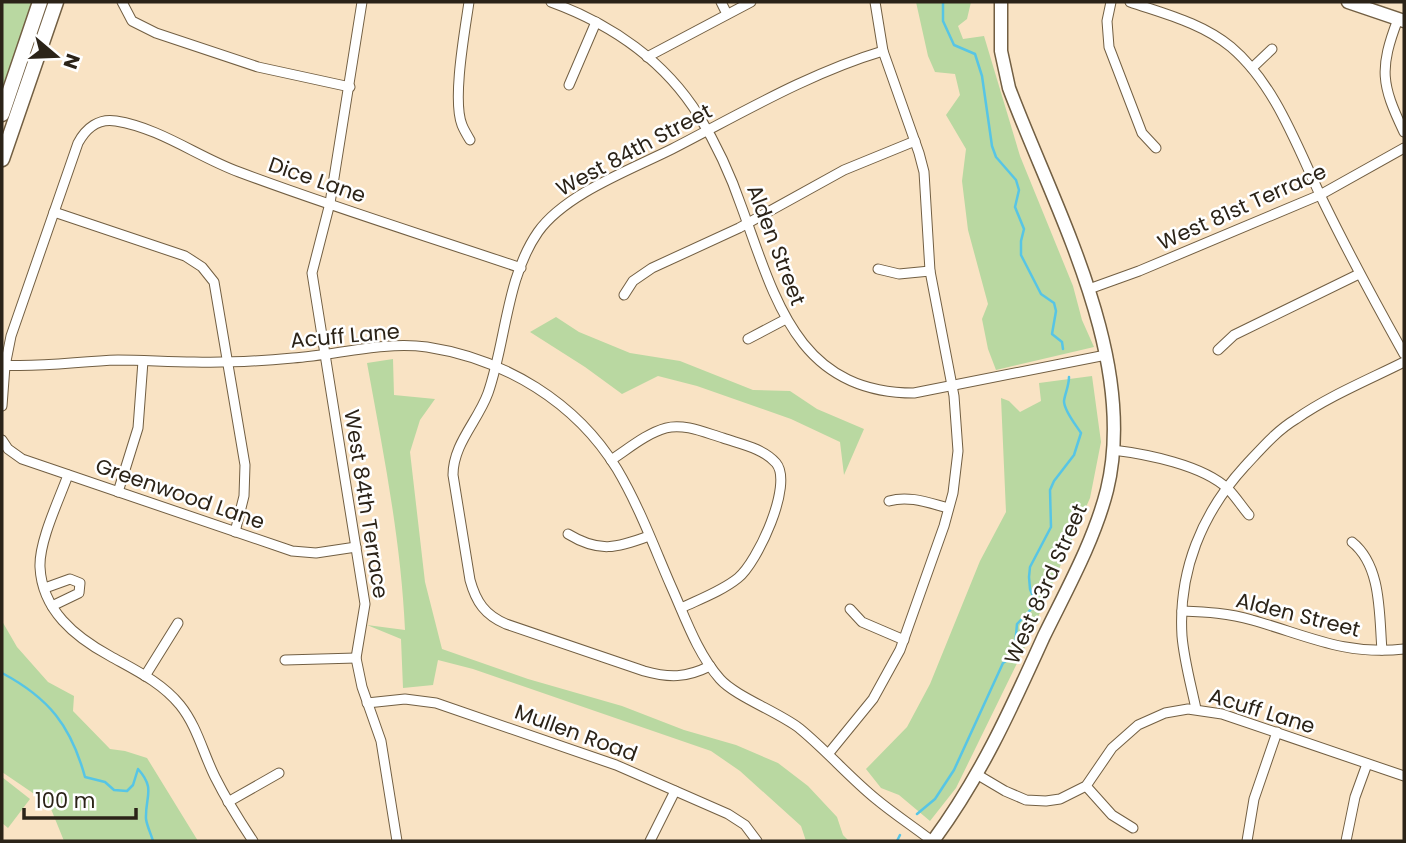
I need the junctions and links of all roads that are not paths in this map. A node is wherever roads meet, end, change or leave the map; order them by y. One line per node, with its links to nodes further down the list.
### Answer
1 (40, 2): 23 (main road)
2 (56, 2): 30 (main road)
3 (122, 2): 22 (street)
4 (362, 2): 22 (street, West 84th Terrace)
5 (469, 2): 26 (street)
6 (551, 2): 16 (street, Alden Street)
7 (721, 2): 14 (street)
8 (751, 2): 14 (street)
9 (875, 2): 18 (street)
10 (1001, 2): 39 (street, West 83rd Street)
11 (1111, 2): 28 (street)
12 (1130, 2): 20 (street)
13 (1348, 2): 15 (street)
14 (727, 13): 19 (street)
15 (1401, 20): 25 (street)
16 (596, 22): 19 (street, Alden Street); 21 (street)
17 (1272, 49): 20 (street)
18 (883, 51): 24 (street, West 84th Street); 27 (street)
19 (647, 57): 24 (street, Alden Street)
20 (1252, 68): 31 (street)
21 (569, 85)
22 (350, 87): 32 (street, West 84th Terrace)
23 (2, 114)
24 (708, 130): 34 (street, Alden Street); 35 (street, West 84th Street)
25 (1404, 132)
26 (470, 140)
27 (915, 141): 34 (street); 37 (street)
28 (1156, 148)
29 (1404, 148): 31 (street, West 81st Terrace)
30 (2, 159)
31 (1320, 195): 38 (street); 39 (street, West 81st Terrace)
32 (330, 203): 33 (street, Dice Lane); 35 (street, Dice Lane); 45 (street, West 84th Terrace)
33 (54, 212): 48 (street); 50 (street)
34 (747, 223): 40 (street); 41 (street, Alden Street)
35 (521, 268): 51 (street, West 84th Street)
36 (878, 270): 37 (street)
37 (930, 271): 52 (street)
38 (1359, 274): 43 (street); 44 (street)
39 (1089, 289): 46 (street, West 83rd Street)
40 (624, 295)
41 (786, 319): 42 (street); 52 (street, Alden Street)
42 (747, 339)
43 (1217, 350)
44 (1404, 354)
45 (325, 355): 48 (street, Acuff Lane); 51 (street, Acuff Lane); 67 (street, West 84th Terrace)
46 (1106, 355): 52 (street, Alden Street); 55 (street, West 83rd Street)
47 (143, 361): 48 (street, Acuff Lane); 50 (street, Acuff Lane); 59 (street)
48 (229, 362): 63 (street)
49 (1404, 362): 58 (street)
50 (4, 366): 53 (street)
51 (495, 366): 56 (street, Acuff Lane); 79 (street, West 84th Street)
52 (952, 386): 61 (street)
53 (2, 406)
54 (2, 440): 57 (street, Greenwood Lane)
55 (1113, 450): 58 (street); 87 (street, West 83rd Street)
56 (611, 460): 65 (street, Acuff Lane); 70 (street)
57 (68, 475): 59 (street, Greenwood Lane); 68 (street)
58 (1227, 488): 62 (street); 72 (street)
59 (118, 492): 63 (street, Greenwood Lane)
60 (889, 501): 61 (street)
61 (948, 508): 74 (street)
62 (1249, 515)
63 (235, 532): 67 (street, Greenwood Lane)
64 (568, 534): 65 (street)
65 (649, 536): 70 (street, Acuff Lane)
66 (1352, 542): 76 (street)
67 (356, 547): 77 (street, West 84th Terrace)
68 (45, 588): 69 (street); 69 (street)
69 (52, 606): 80 (street)
70 (681, 608): 79 (street, Acuff Lane)
71 (850, 609): 74 (street)
72 (1182, 611): 76 (street, Alden Street); 82 (street)
73 (178, 622): 80 (street)
74 (904, 640): 84 (street)
75 (1404, 649): 76 (street, Alden Street)
76 (1382, 650)
77 (356, 658): 78 (street); 81 (street, West 84th Terrace)
78 (285, 660)
79 (710, 666): 84 (street, Acuff Lane)
80 (145, 676): 91 (street)
81 (367, 703): 90 (street, Mullen Road); 94 (street, West 84th Terrace)
82 (1196, 709): 83 (street, Acuff Lane); 89 (street, Acuff Lane)
83 (1277, 732): 85 (street, Acuff Lane); 98 (street)
84 (829, 753): 97 (street, Acuff Lane)
85 (1367, 764): 88 (street, Acuff Lane); 99 (street)
86 (279, 773): 91 (street)
87 (978, 775): 89 (street); 97 (street, West 83rd Street)
88 (1404, 776)
89 (1086, 786): 92 (street)
90 (675, 792): 95 (street); 96 (street, Mullen Road)
91 (228, 803): 93 (street)
92 (1133, 828)
93 (253, 841)
94 (397, 841)
95 (650, 841)
96 (757, 841)
97 (933, 841)
98 (1247, 841)
99 (1346, 841)

